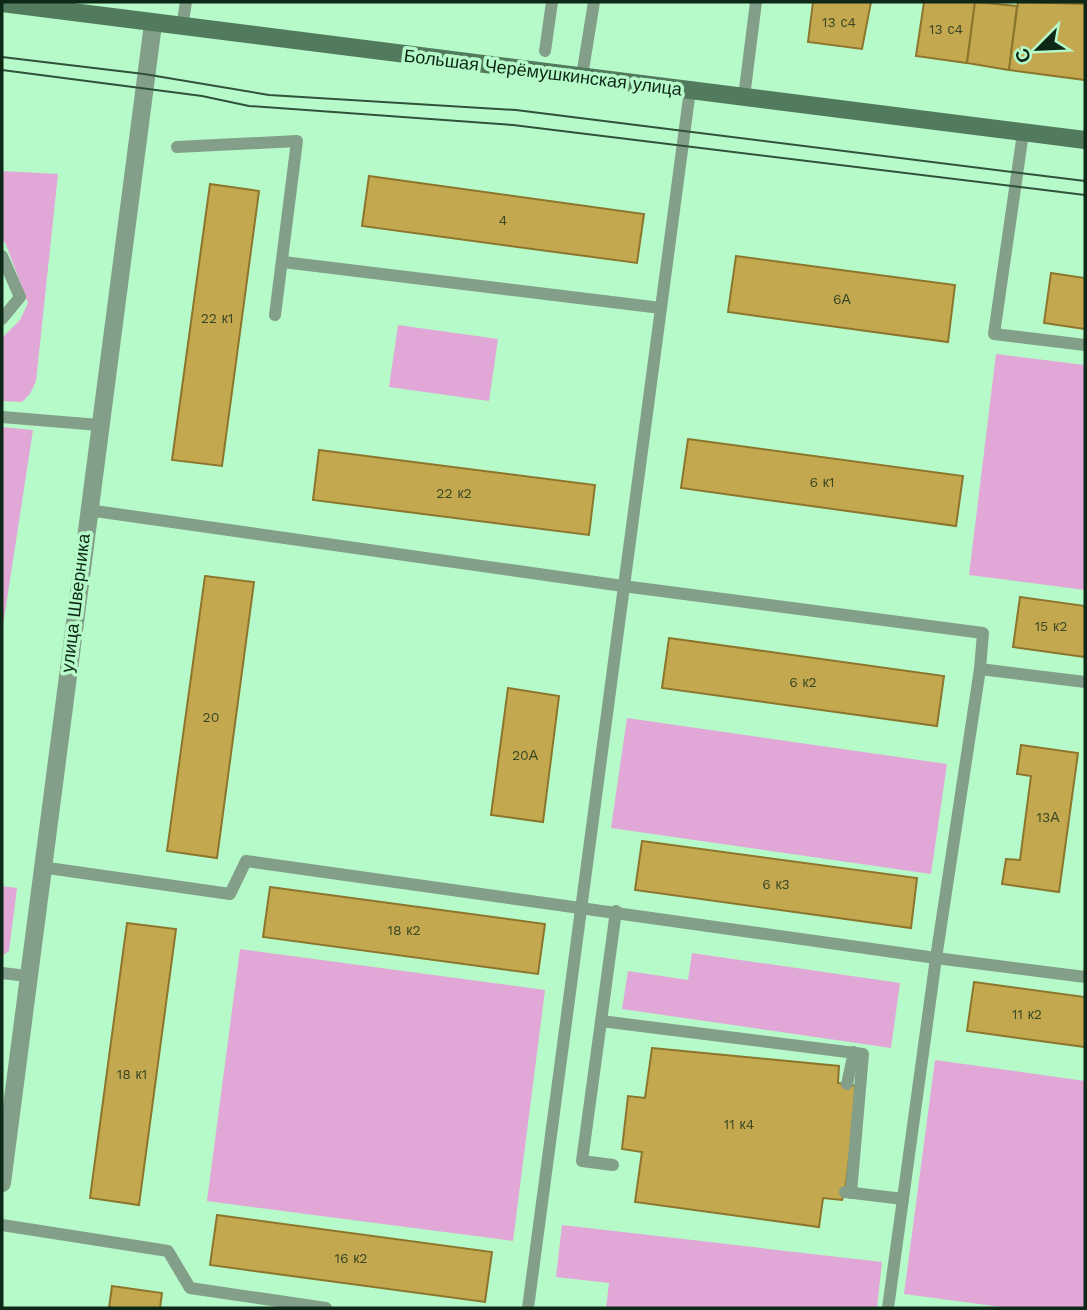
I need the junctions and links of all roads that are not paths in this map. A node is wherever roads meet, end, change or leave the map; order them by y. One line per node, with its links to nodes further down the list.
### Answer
1 (186, 2): 7 (lane)
2 (552, 2): 8 (lane)
3 (594, 2): 9 (lane)
4 (756, 2): 11 (lane)
5 (2, 3): 6 (main road, Большая Черёмушкинская улица)
6 (153, 23): 7 (main road, Большая Черёмушкинская улица); 22 (street, улица Шверника)
7 (182, 27): 9 (main road, Большая Черёмушкинская улица)
8 (545, 51)
9 (583, 76): 10 (main road, Большая Черёмушкинская улица)
10 (690, 90): 11 (main road, Большая Черёмушкинская улица); 17 (lane)
11 (744, 97): 12 (main road, Большая Черёмушкинская улица)
12 (1023, 133): 13 (main road, Большая Черёмушкинская улица); 20 (lane)
13 (1085, 140)
14 (177, 147): 16 (lane)
15 (2, 256): 19 (lane)
16 (283, 261): 17 (lane); 18 (lane)
17 (661, 308): 24 (lane)
18 (275, 315)
19 (2, 319)
20 (1085, 345)
21 (2, 417): 22 (lane)
22 (99, 425): 23 (street, улица Шверника)
23 (88, 510): 24 (lane); 27 (street, улица Шверника)
24 (624, 586): 25 (lane); 28 (lane)
25 (980, 669): 26 (lane); 30 (lane)
26 (1085, 682)
27 (41, 867): 28 (lane); 32 (street, улица Шверника)
28 (582, 906): 29 (lane); 42 (lane)
29 (616, 911): 30 (lane); 34 (lane)
30 (936, 958): 33 (lane); 39 (lane)
31 (2, 973): 32 (lane)
32 (27, 976): 38 (street, улица Шверника)
33 (1085, 977)
34 (601, 1021): 35 (lane); 37 (lane)
35 (854, 1052): 36 (lane); 39 (lane)
36 (846, 1084)
37 (613, 1165)
38 (2, 1183)
39 (903, 1199): 43 (lane)
40 (2, 1225): 41 (lane)
41 (326, 1308)
42 (528, 1308)
43 (888, 1308)

